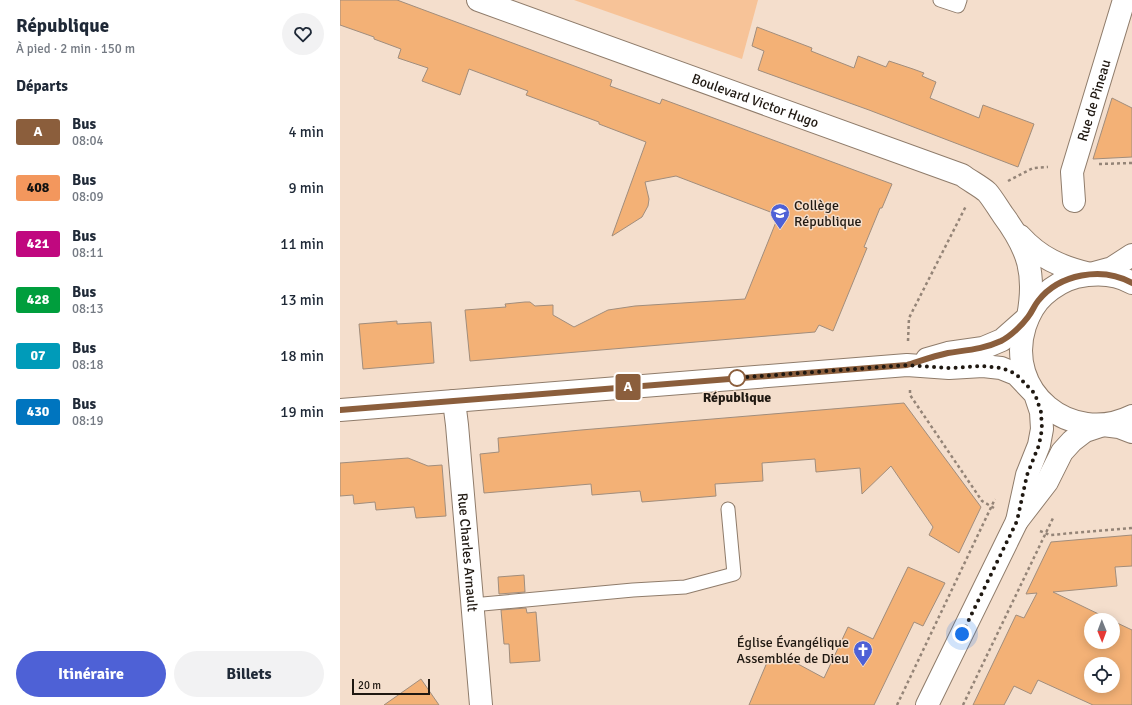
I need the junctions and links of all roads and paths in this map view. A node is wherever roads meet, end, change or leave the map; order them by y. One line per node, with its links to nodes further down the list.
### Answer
1 (478, 0): 6 (main road, Boulevard Victor Hugo)
2 (940, 0): 3 (lane)
3 (960, 0)
4 (1124, 0): 5 (main road, Rue de Pineau)
5 (1074, 201)
6 (1013, 229): 8 (main road, Boulevard Victor Hugo); 10 (main road, Boulevard Victor Hugo)
7 (1132, 255): 8 (main road)
8 (1090, 274): 9 (main road); 10 (main road)
9 (1132, 283)
10 (1028, 317): 11 (main road); 12 (main road)
11 (907, 365): 12 (main road); 13 (main road)
12 (1035, 394): 16 (main road); 21 (main road)
13 (454, 401): 14 (main road); 22 (main road, Rue Charles Arnault)
14 (340, 410)
15 (1132, 416): 16 (main road)
16 (1103, 425): 17 (main road); 21 (main road)
17 (1132, 432)
18 (996, 496): 24 (path)
19 (728, 509): 22 (lane)
20 (1056, 510): 26 (path)
21 (1017, 521): 25 (main road)
22 (472, 605): 23 (main road, Rue Charles Arnault)
23 (481, 705)
24 (897, 705)
25 (927, 705)
26 (963, 705)

